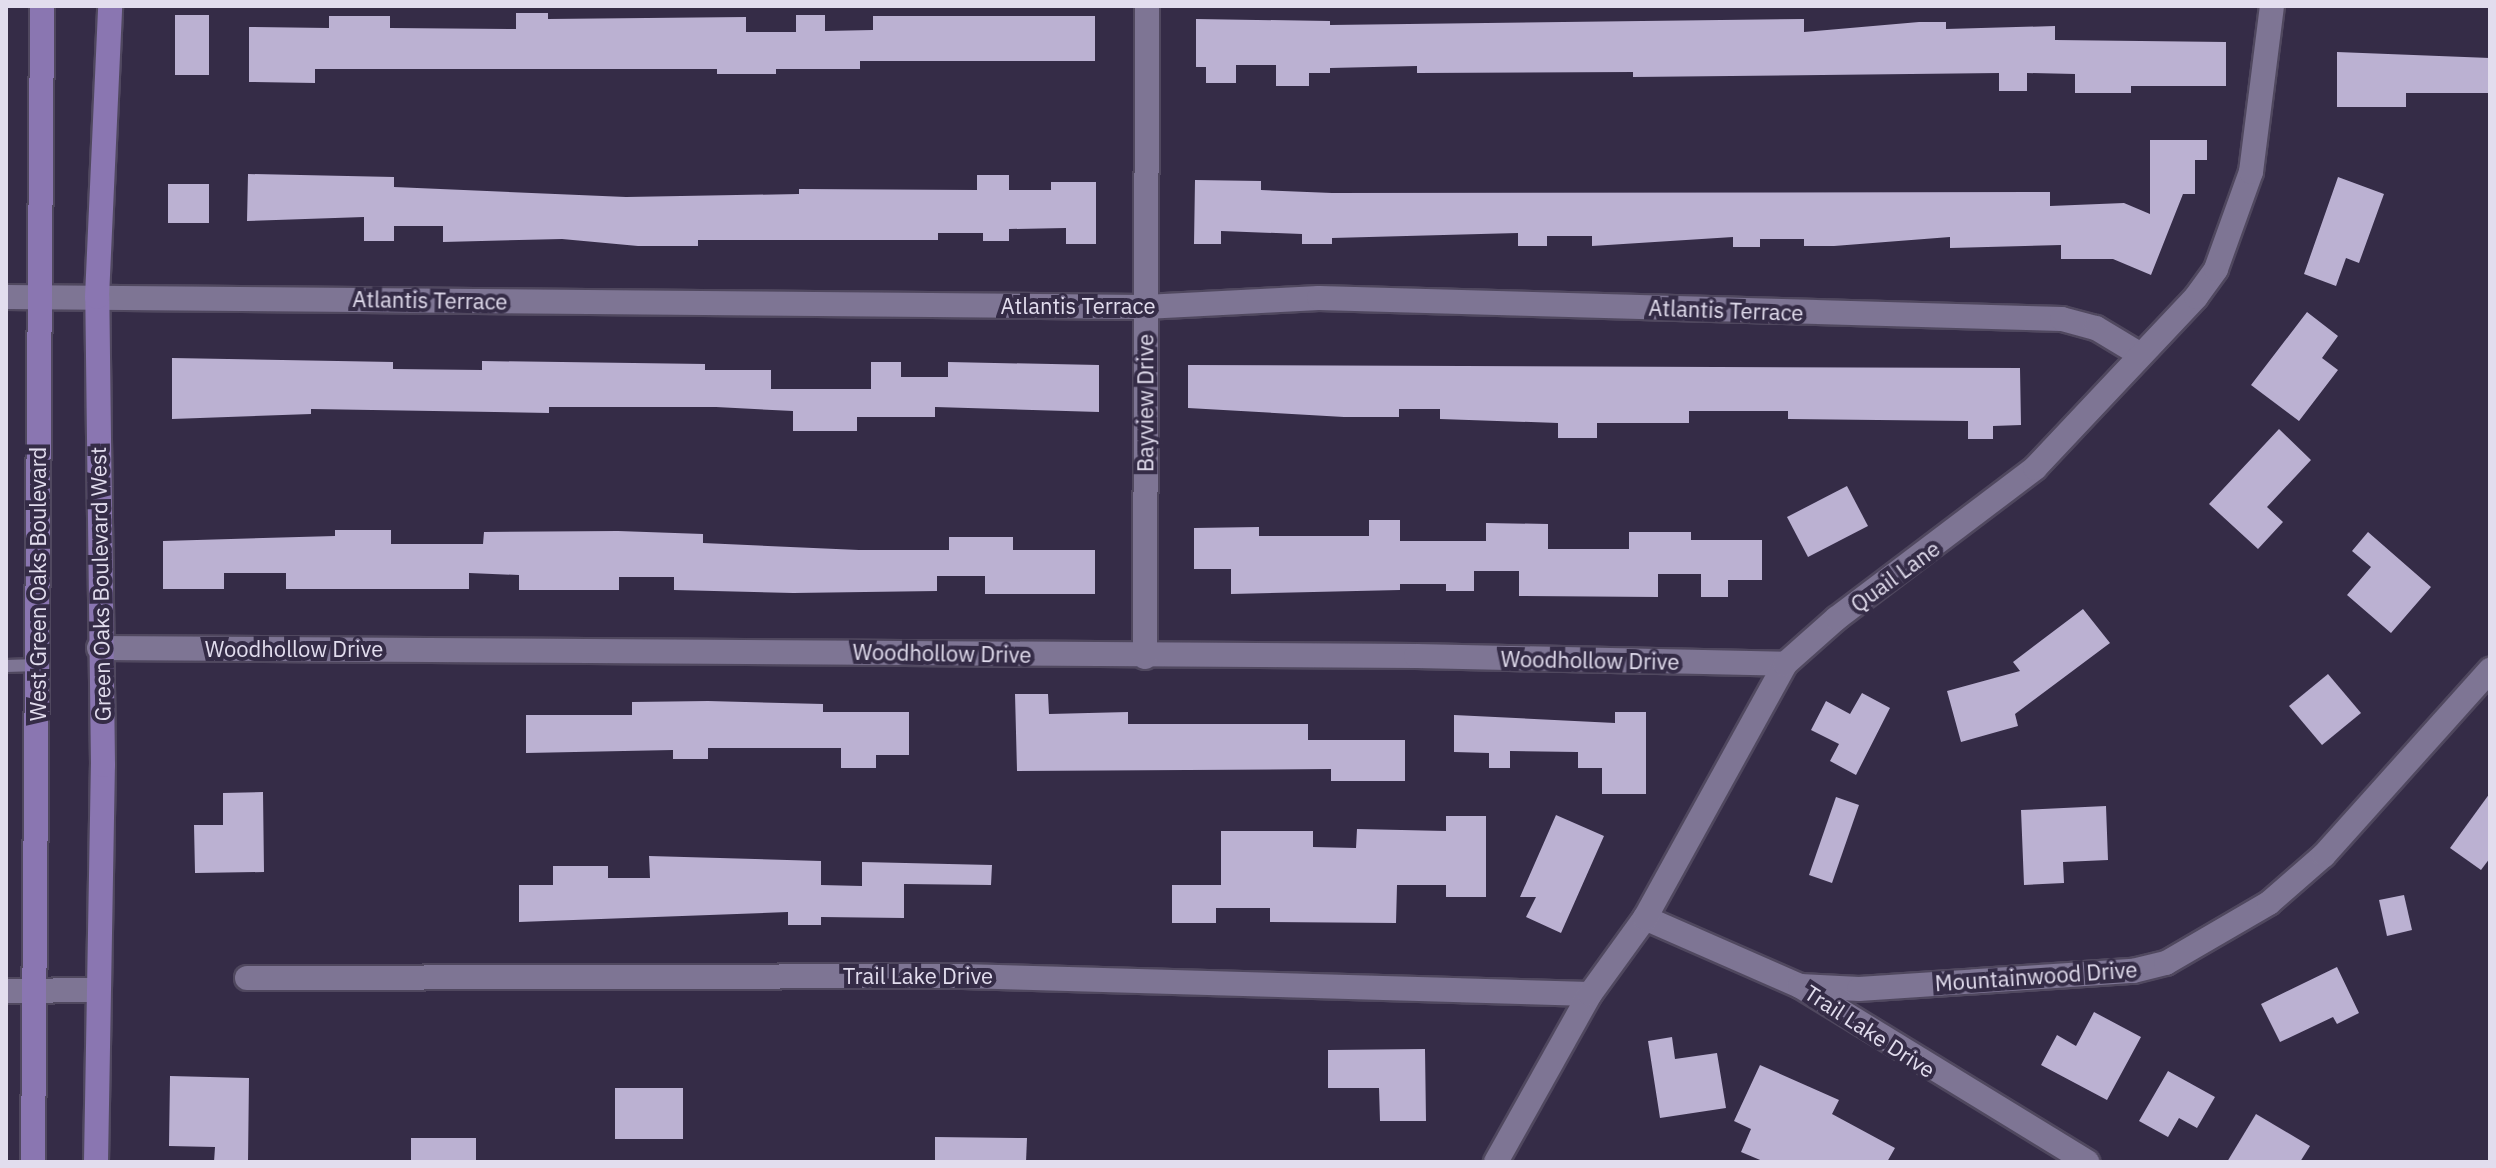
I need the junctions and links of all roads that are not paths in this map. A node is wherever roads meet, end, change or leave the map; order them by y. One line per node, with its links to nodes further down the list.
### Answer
1 (42, 6): 6 (main road, West Green Oaks Boulevard)
2 (110, 6): 7 (main road, Green Oaks Boulevard West)
3 (1147, 6): 8 (street, Bayview Drive)
4 (2272, 6): 9 (street, Quail Lane)
5 (6, 297): 6 (street, Atlantis Terrace)
6 (40, 297): 7 (street, Atlantis Terrace); 13 (main road, West Green Oaks Boulevard)
7 (97, 297): 8 (street, Atlantis Terrace); 10 (main road, Green Oaks Boulevard West)
8 (1145, 307): 9 (street, Atlantis Terrace); 11 (street, Bayview Drive)
9 (2141, 355): 12 (street, Quail Lane)
10 (99, 648): 11 (street, Woodhollow Drive); 19 (main road, Green Oaks Boulevard West)
11 (1145, 657): 12 (street, Woodhollow Drive)
12 (1785, 664): 16 (street, Quail Lane)
13 (38, 665): 14 (lane); 21 (main road, West Green Oaks Boulevard)
14 (6, 666)
15 (2490, 670): 18 (street, Mountainwood Drive)
16 (1645, 918): 18 (street, Trail Lake Drive); 22 (street, Quail Lane)
17 (247, 978): 22 (street, Trail Lake Drive)
18 (1800, 986): 26 (street, Trail Lake Drive)
19 (97, 990): 21 (street); 24 (main road, Green Oaks Boulevard West)
20 (6, 991): 21 (street)
21 (33, 991): 23 (main road, West Green Oaks Boulevard)
22 (1590, 994): 25 (street, Quail Lane)
23 (33, 1162)
24 (96, 1162)
25 (1496, 1162)
26 (2087, 1162)

